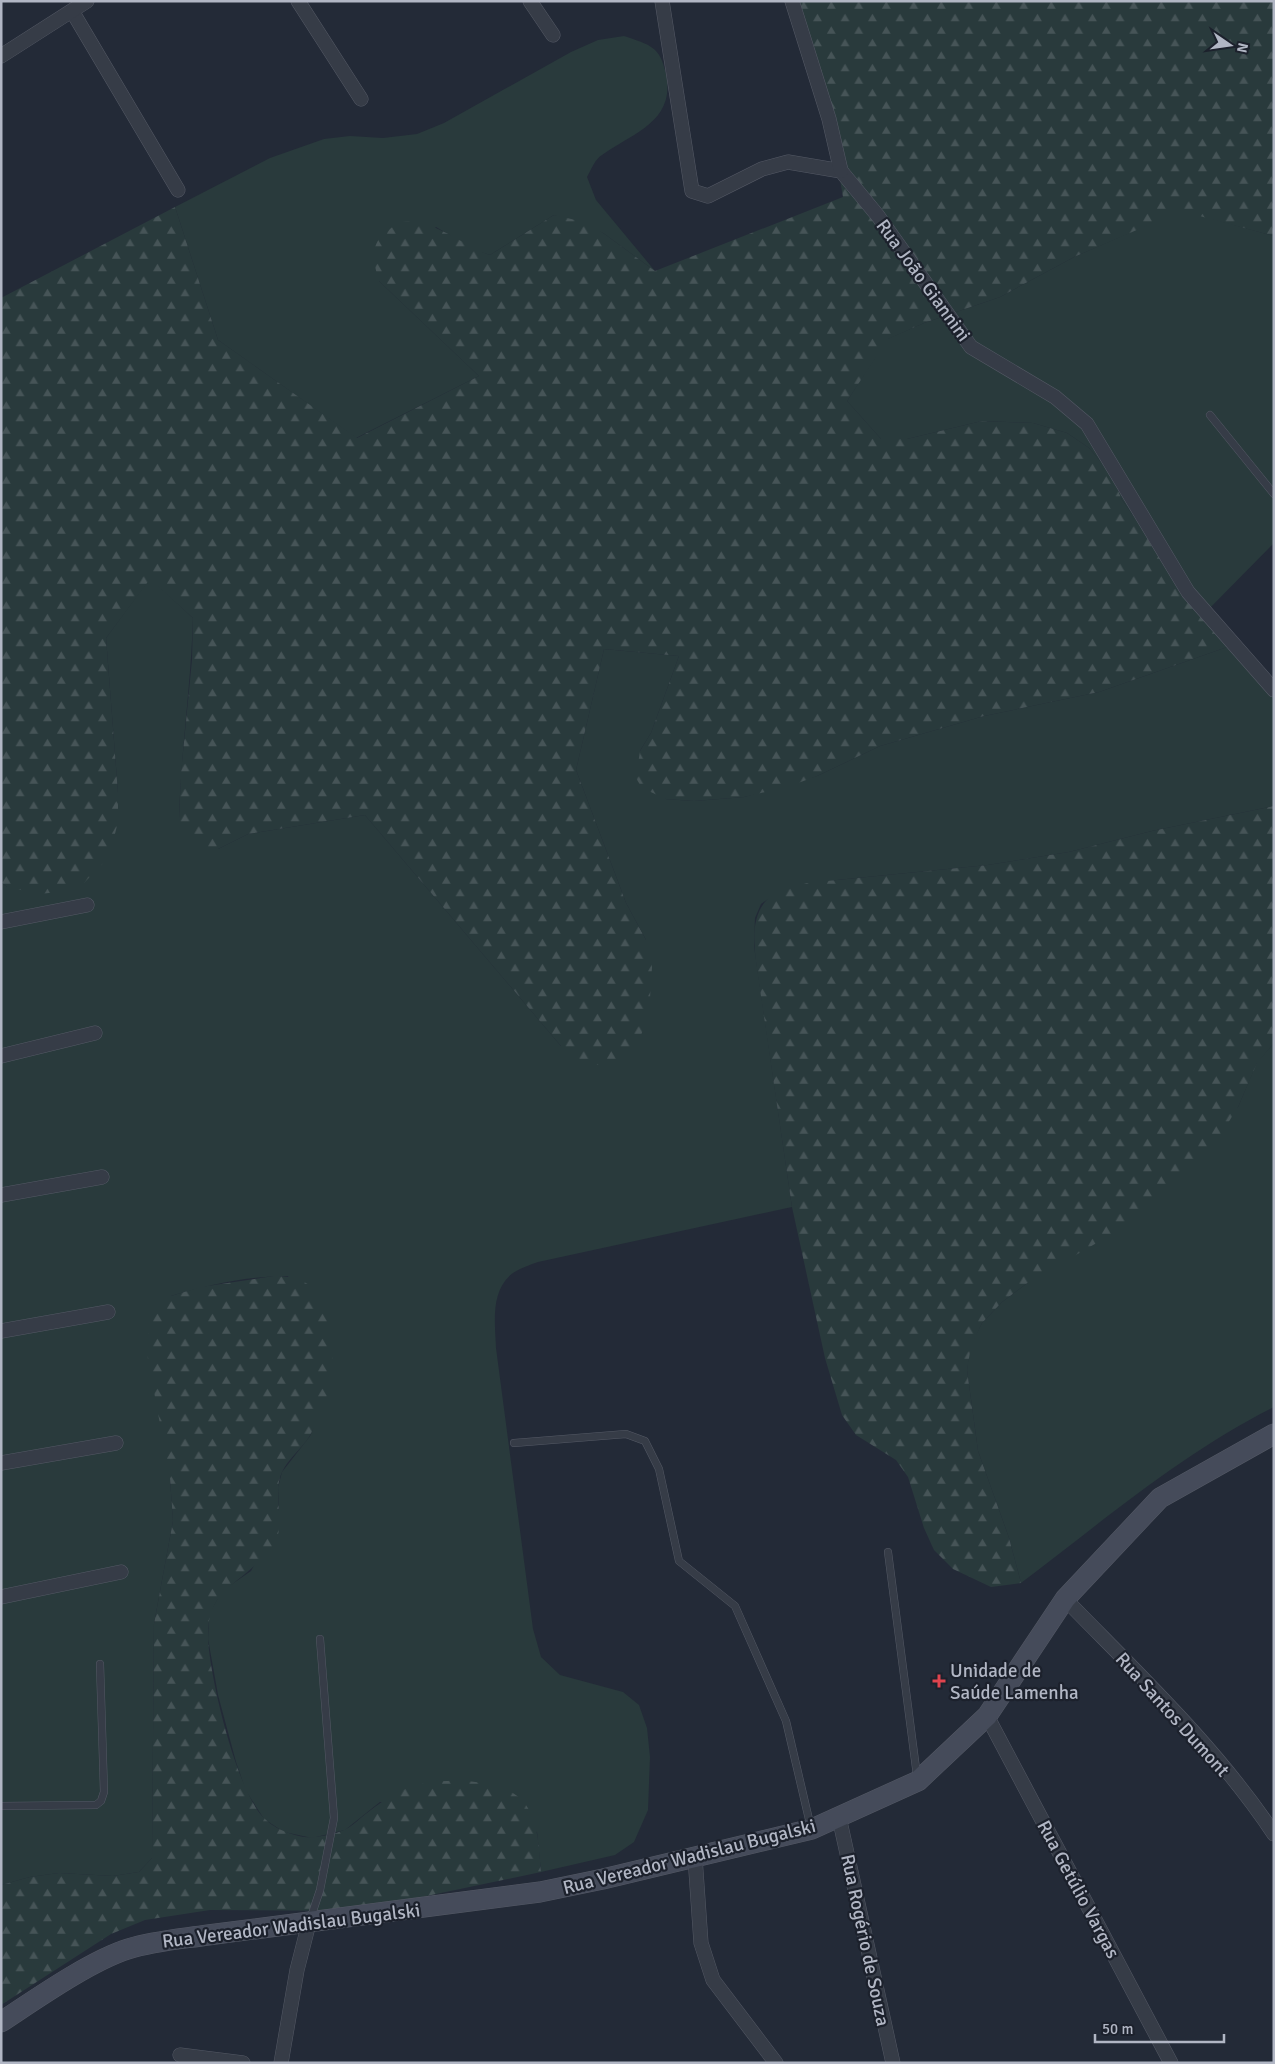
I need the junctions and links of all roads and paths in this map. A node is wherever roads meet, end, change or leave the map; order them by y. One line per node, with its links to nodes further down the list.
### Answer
1 (87, 1): 6 (street)
2 (298, 1): 9 (street)
3 (530, 1): 7 (street)
4 (662, 1): 10 (street)
5 (792, 1): 10 (street)
6 (72, 11): 8 (street); 11 (street)
7 (553, 35)
8 (1, 56)
9 (361, 99)
10 (841, 171): 14 (street, Rua João Giannini)
11 (178, 190)
12 (1210, 415): 13 (lane)
13 (1274, 494)
14 (1274, 690)
15 (87, 904): 16 (street)
16 (1, 922)
17 (95, 1032): 18 (street)
18 (1, 1056)
19 (102, 1177): 20 (street)
20 (1, 1195)
21 (108, 1312): 22 (street)
22 (1, 1331)
23 (1274, 1434): 30 (main road, Rua Vereador Wadislau Bugalski)
24 (116, 1443): 26 (street)
25 (514, 1443): 37 (lane)
26 (1, 1463)
27 (888, 1552): 34 (lane)
28 (121, 1572): 29 (street)
29 (1, 1597)
30 (1065, 1599): 33 (main road, Rua Vereador Wadislau Bugalski); 38 (street, Rua Santos Dumont)
31 (320, 1639): 40 (lane)
32 (100, 1664): 35 (lane)
33 (987, 1716): 34 (main road, Rua Vereador Wadislau Bugalski); 47 (street, Rua Getúlio Vargas)
34 (918, 1781): 36 (main road, Rua Vereador Wadislau Bugalski)
35 (1, 1806)
36 (839, 1817): 37 (main road, Rua Vereador Wadislau Bugalski); 46 (street, Rua Rogério de Souza)
37 (812, 1828): 39 (main road, Rua Vereador Wadislau Bugalski)
38 (1274, 1834)
39 (695, 1857): 40 (main road, Rua Vereador Wadislau Bugalski); 45 (street)
40 (309, 1923): 41 (main road, Rua Vereador Wadislau Bugalski); 44 (street)
41 (1, 2022)
42 (180, 2055): 43 (street)
43 (243, 2063)
44 (281, 2063)
45 (776, 2063)
46 (893, 2063)
47 (1171, 2063)

